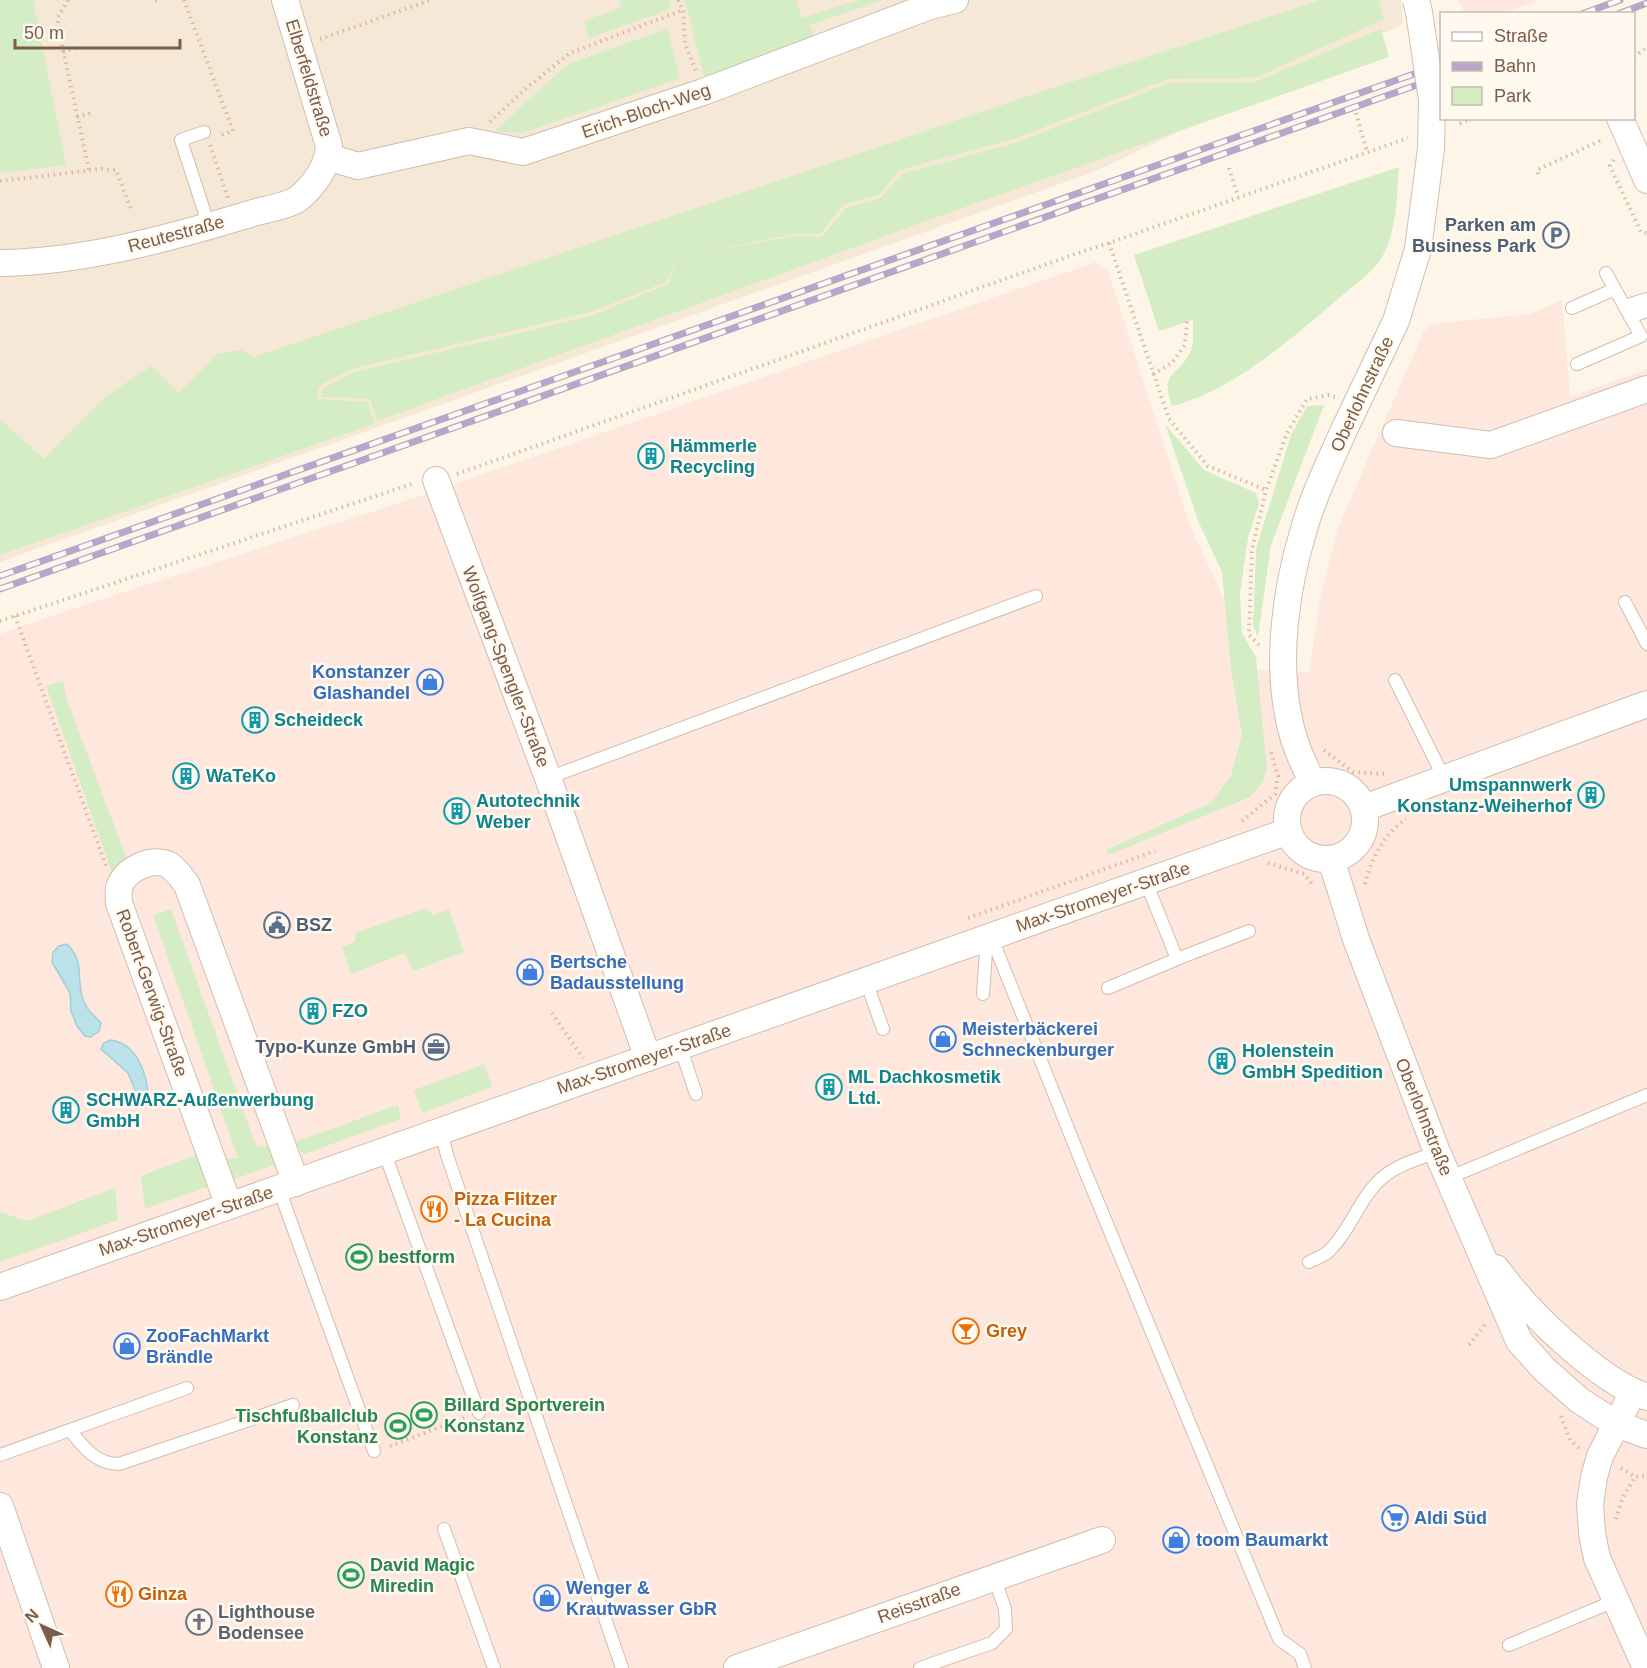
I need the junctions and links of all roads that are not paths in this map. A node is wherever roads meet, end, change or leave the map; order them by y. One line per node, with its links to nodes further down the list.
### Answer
1 (285, 0): 6 (street, Elberfeldstraße)
2 (955, 0): 6 (street, Erich-Bloch-Weg)
3 (1416, 0): 27 (street, Oberlohnstraße, bridge)
4 (1622, 124): 7 (street)
5 (206, 136): 8 (lane)
6 (328, 157): 8 (street, Reutestraße)
7 (1647, 180)
8 (209, 226): 9 (street, Reutestraße)
9 (0, 263)
10 (1606, 273): 11 (lane)
11 (1615, 289): 13 (lane); 14 (lane)
12 (1647, 299): 14 (lane)
13 (1572, 308)
14 (1627, 311): 15 (lane); 16 (lane)
15 (1647, 311)
16 (1578, 363)
17 (1647, 389): 18 (street)
18 (1396, 433)
19 (436, 480): 25 (street, Wolfgang-Spengler-Straße)
20 (1036, 596): 25 (lane)
21 (1625, 602): 22 (lane)
22 (1647, 644)
23 (1395, 680): 26 (lane)
24 (1647, 704): 26 (street)
25 (548, 778): 40 (street, Wolfgang-Spengler-Straße)
26 (1444, 778): 28 (street)
27 (1312, 783): 28 (street); 29 (street)
28 (1364, 808): 30 (street)
29 (1289, 831): 30 (street); 31 (street, Max-Stromeyer-Straße)
30 (1331, 859): 45 (street, Oberlohnstraße)
31 (1146, 882): 33 (street, Max-Stromeyer-Straße); 34 (lane)
32 (1249, 931): 34 (lane)
33 (989, 937): 35 (street, Max-Stromeyer-Straße); 37 (lane); 72 (lane)
34 (1177, 959): 36 (lane)
35 (866, 981): 38 (lane); 39 (street, Max-Stromeyer-Straße)
36 (1108, 988)
37 (983, 994)
38 (884, 1029)
39 (680, 1046): 40 (street, Max-Stromeyer-Straße); 41 (lane)
40 (648, 1058): 43 (street, Max-Stromeyer-Straße)
41 (696, 1094)
42 (1647, 1095): 46 (lane)
43 (441, 1131): 44 (street, Max-Stromeyer-Straße); 69 (lane)
44 (384, 1151): 47 (street, Max-Stromeyer-Straße); 55 (lane)
45 (1437, 1152): 46 (street, Oberlohnstraße); 50 (lane)
46 (1448, 1178): 49 (street, Oberlohnstraße)
47 (287, 1186): 48 (street, Max-Stromeyer-Straße); 48 (street, Robert-Gerwig-Straße); 59 (lane)
48 (229, 1206): 51 (street, Max-Stromeyer-Straße)
49 (1475, 1238): 53 (street, Oberlohnstraße); 56 (street, Oberlohnstraße)
50 (1309, 1262)
51 (0, 1287)
52 (187, 1388): 57 (lane)
53 (1640, 1395): 56 (street, Oberlohnstraße)
54 (293, 1405): 57 (lane)
55 (479, 1413)
56 (1616, 1424): 58 (street, Oberlohnstraße); 65 (street, Oberlohnstraße)
57 (70, 1430): 60 (lane)
58 (1647, 1435)
59 (374, 1451)
60 (0, 1455)
61 (0, 1506): 67 (street)
62 (444, 1529): 68 (lane)
63 (1102, 1540): 64 (street, Reisstraße)
64 (994, 1577): 70 (street, Reisstraße); 71 (lane)
65 (1617, 1600): 66 (lane); 73 (street, Oberlohnstraße)
66 (1509, 1645)
67 (56, 1668)
68 (494, 1668)
69 (622, 1668)
70 (737, 1668)
71 (921, 1668)
72 (1305, 1668)
73 (1646, 1668)

